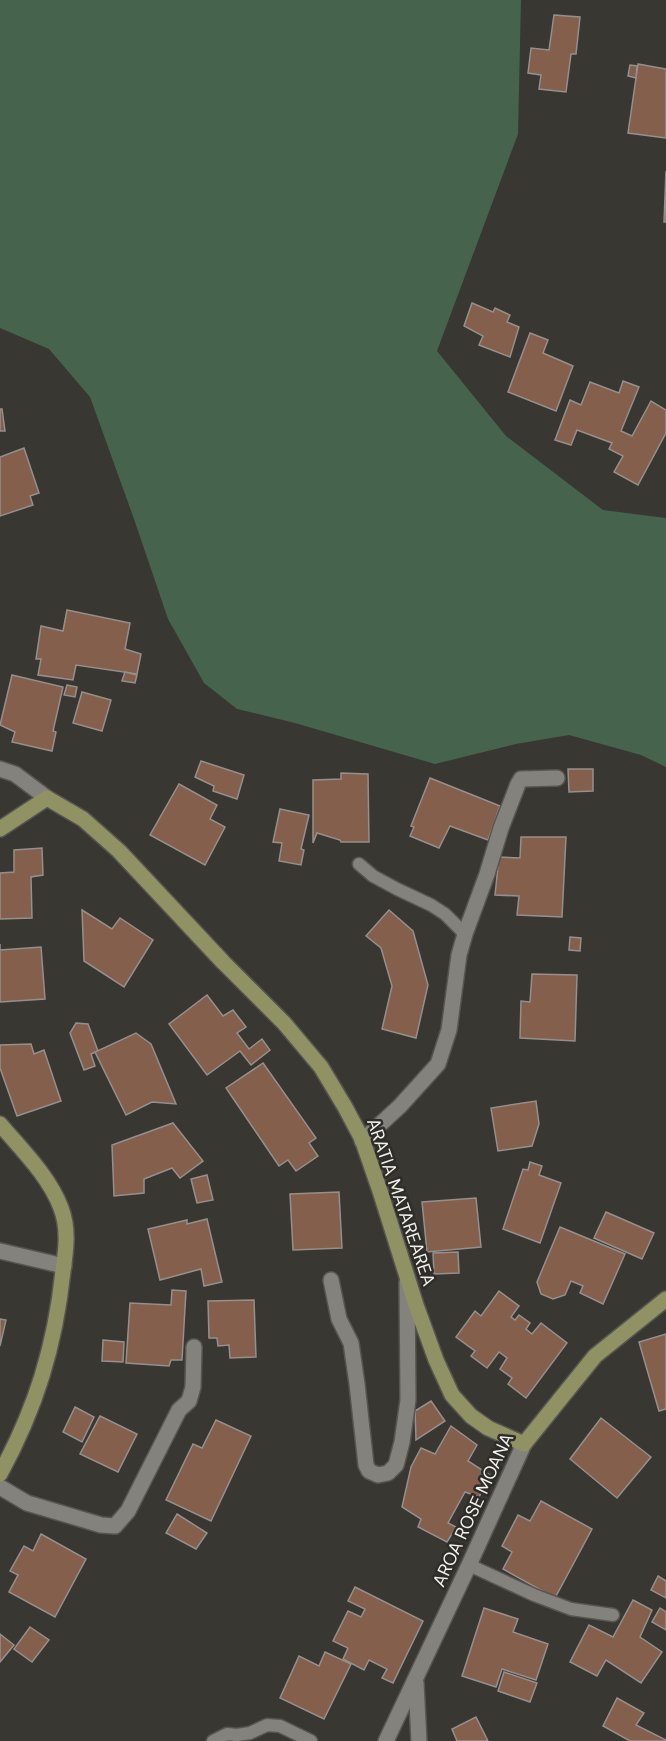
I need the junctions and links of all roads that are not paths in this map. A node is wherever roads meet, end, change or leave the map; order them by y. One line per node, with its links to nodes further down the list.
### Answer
1 (0, 769): 3 (street)
2 (557, 778): 6 (street)
3 (47, 798): 4 (main road); 8 (main road, ARATIA MATAREAREA)
4 (0, 829)
5 (359, 864): 6 (lane)
6 (465, 934): 8 (street)
7 (0, 1124): 10 (main road)
8 (362, 1141): 11 (main road, ARATIA MATAREAREA)
9 (0, 1251): 10 (street)
10 (64, 1266): 16 (main road)
11 (407, 1276): 12 (street); 15 (main road, ARATIA MATAREAREA)
12 (331, 1280)
13 (666, 1299): 15 (main road, AROA ROSE MOANA)
14 (194, 1347): 17 (street)
15 (524, 1444): 18 (street, AROA ROSE MOANA)
16 (0, 1474)
17 (0, 1488)
18 (469, 1565): 19 (lane); 20 (street, AROA ROSE MOANA)
19 (613, 1615)
20 (416, 1680): 23 (street, AROA ROSE MOANA); 24 (street, AROA ROSE MOANA)
21 (213, 1741): 22 (lane)
22 (311, 1741)
23 (386, 1741)
24 (419, 1741)

